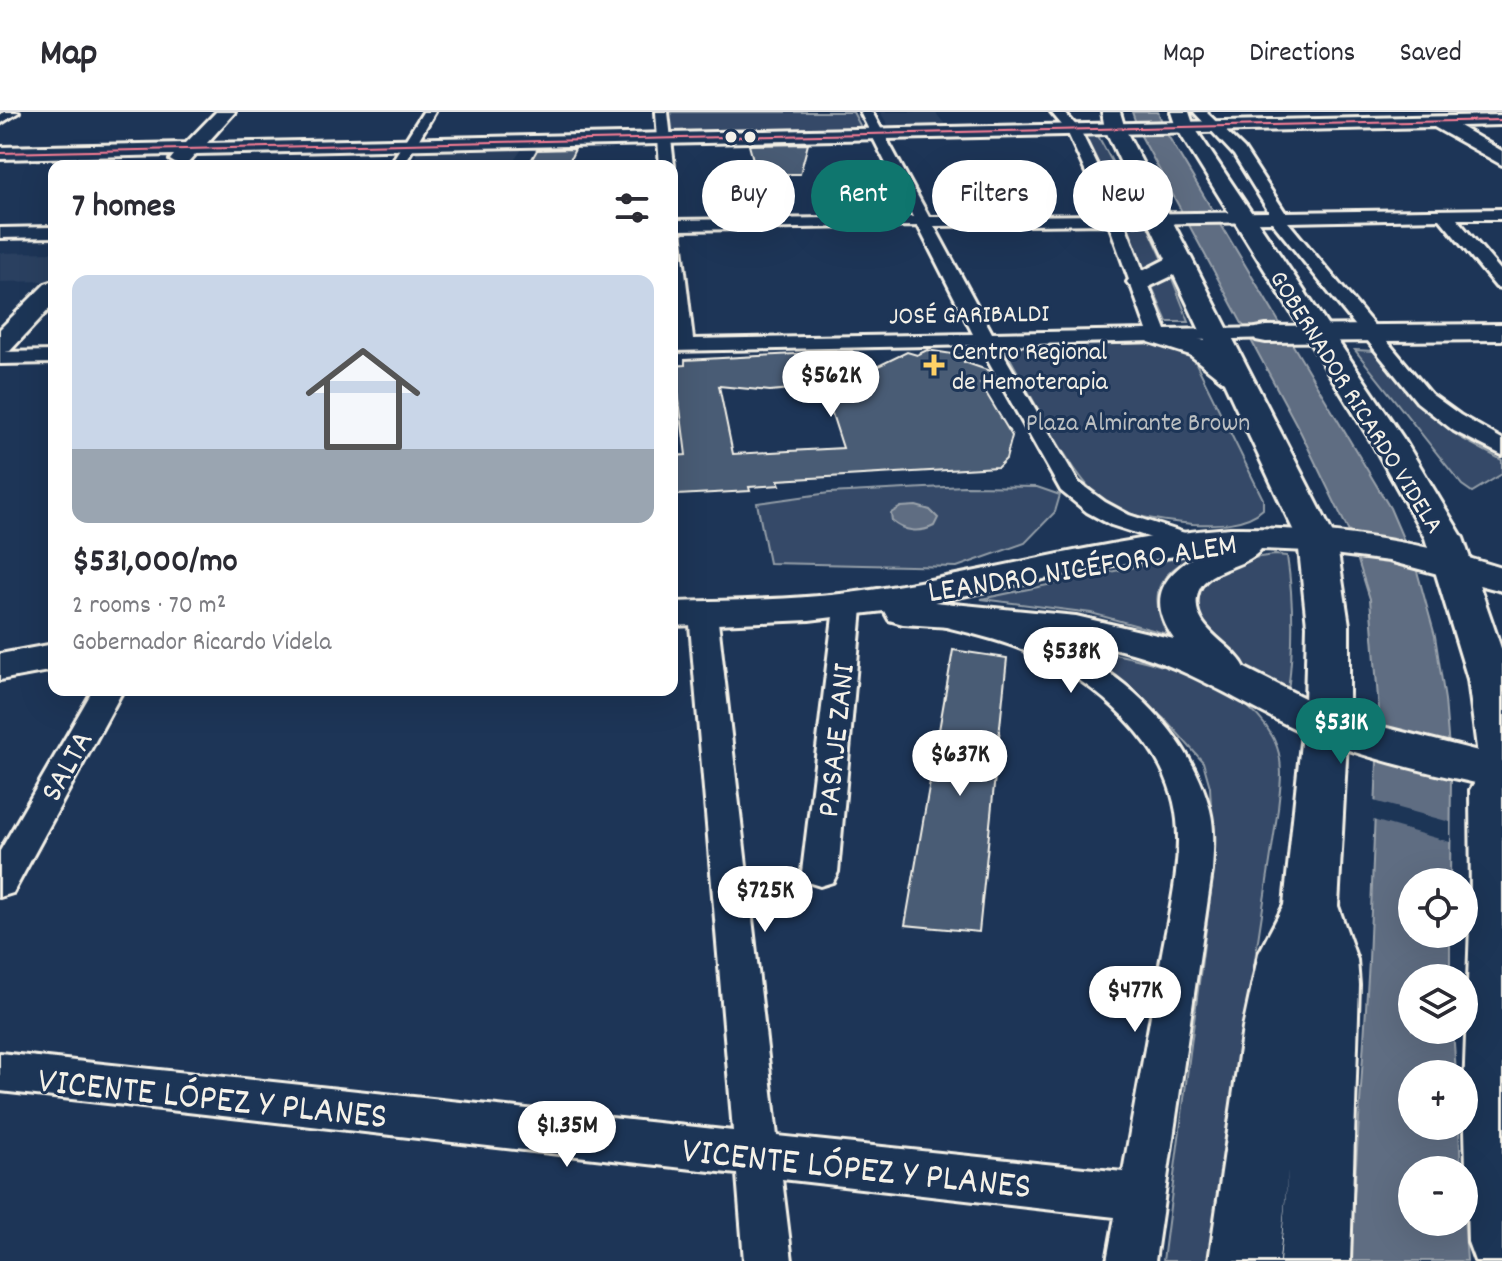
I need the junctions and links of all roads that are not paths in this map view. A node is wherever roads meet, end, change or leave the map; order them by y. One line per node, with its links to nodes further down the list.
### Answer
1 (13, 112): 8 (street)
2 (226, 112): 17 (street)
3 (429, 112): 16 (street)
4 (662, 112): 15 (street)
5 (866, 112): 14 (street)
6 (1057, 112): 13 (street)
7 (1430, 117): 10 (street); 12 (street); 19 (street)
8 (0, 120)
9 (1113, 120): 11 (street); 13 (street); 29 (highway, GOBERNADOR RICARDO VIDELA)
10 (1502, 120)
11 (1169, 123): 12 (street); 27 (highway, GOBERNADOR RICARDO VIDELA)
12 (1216, 127): 26 (street)
13 (1073, 130): 14 (street); 23 (street)
14 (879, 134): 15 (street); 31 (street)
15 (664, 139): 16 (street); 22 (street)
16 (409, 144): 17 (street); 21 (street)
17 (190, 149): 18 (street); 20 (street)
18 (0, 153)
19 (1502, 159)
20 (179, 160)
21 (400, 160)
22 (666, 160)
23 (1087, 160)
24 (1444, 214): 25 (street); 26 (street); 38 (street)
25 (1502, 214)
26 (1279, 216): 27 (street); 40 (street)
27 (1242, 217): 29 (street); 41 (highway, GOBERNADOR RICARDO VIDELA)
28 (1173, 218): 29 (street)
29 (1191, 218): 36 (highway, GOBERNADOR RICARDO VIDELA)
30 (1073, 220): 31 (street)
31 (925, 222): 32 (street); 44 (street)
32 (678, 225)
33 (48, 232): 35 (street)
34 (1120, 232): 37 (street)
35 (0, 233)
36 (1181, 261): 37 (highway); 41 (highway, GOBERNADOR RICARDO VIDELA)
37 (1140, 282): 43 (street)
38 (1502, 283)
39 (48, 295): 46 (street)
40 (1370, 333): 41 (street); 42 (street); 50 (street)
41 (1267, 334): 43 (street, JOSÉ GARIBALDI); 49 (highway, GOBERNADOR RICARDO VIDELA); 53 (highway, GOBERNADOR RICARDO VIDELA)
42 (1500, 334)
43 (1159, 336): 44 (street, JOSÉ GARIBALDI); 49 (highway)
44 (985, 339): 45 (street, JOSÉ GARIBALDI); 51 (street)
45 (678, 344)
46 (0, 345)
47 (48, 357): 48 (street)
48 (0, 358)
49 (1239, 378): 52 (highway, GOBERNADOR RICARDO VIDELA)
50 (1502, 448)
51 (1188, 542): 52 (street, LEANDRO NICÉFORO ALEM); 55 (street, LEANDRO NICÉFORO ALEM)
52 (1349, 546): 53 (street, LEANDRO NICÉFORO ALEM); 60 (street); 62 (highway, GOBERNADOR RICARDO VIDELA)
53 (1454, 565): 54 (street, LEANDRO NICÉFORO ALEM); 63 (highway, GOBERNADOR RICARDO VIDELA)
54 (1502, 580)
55 (839, 608): 56 (street, LEANDRO NICÉFORO ALEM); 57 (street, LEANDRO NICÉFORO ALEM); 64 (street, PASAJE ZANI)
56 (688, 614): 68 (street)
57 (932, 614): 60 (street, LEANDRO NICÉFORO ALEM); 69 (street, LEANDRO NICÉFORO ALEM)
58 (48, 658): 59 (street)
59 (0, 667)
60 (1262, 692): 62 (street, LEANDRO NICÉFORO ALEM)
61 (105, 696): 65 (street, SALTA)
62 (1428, 755): 66 (highway, GOBERNADOR RICARDO VIDELA); 70 (highway, GOBERNADOR RICARDO VIDELA)
63 (1502, 756)
64 (820, 872)
65 (0, 883)
66 (1311, 906): 73 (highway, GOBERNADOR RICARDO VIDELA); 74 (highway, GOBERNADOR RICARDO VIDELA)
67 (0, 1072): 68 (street, VICENTE LÓPEZ Y PLANES)
68 (756, 1155): 69 (street, VICENTE LÓPEZ Y PLANES); 71 (street)
69 (1141, 1197): 72 (street, LEANDRO NICÉFORO ALEM)
70 (1502, 1242)
71 (768, 1261)
72 (1131, 1261)
73 (1244, 1261)
74 (1315, 1261)

